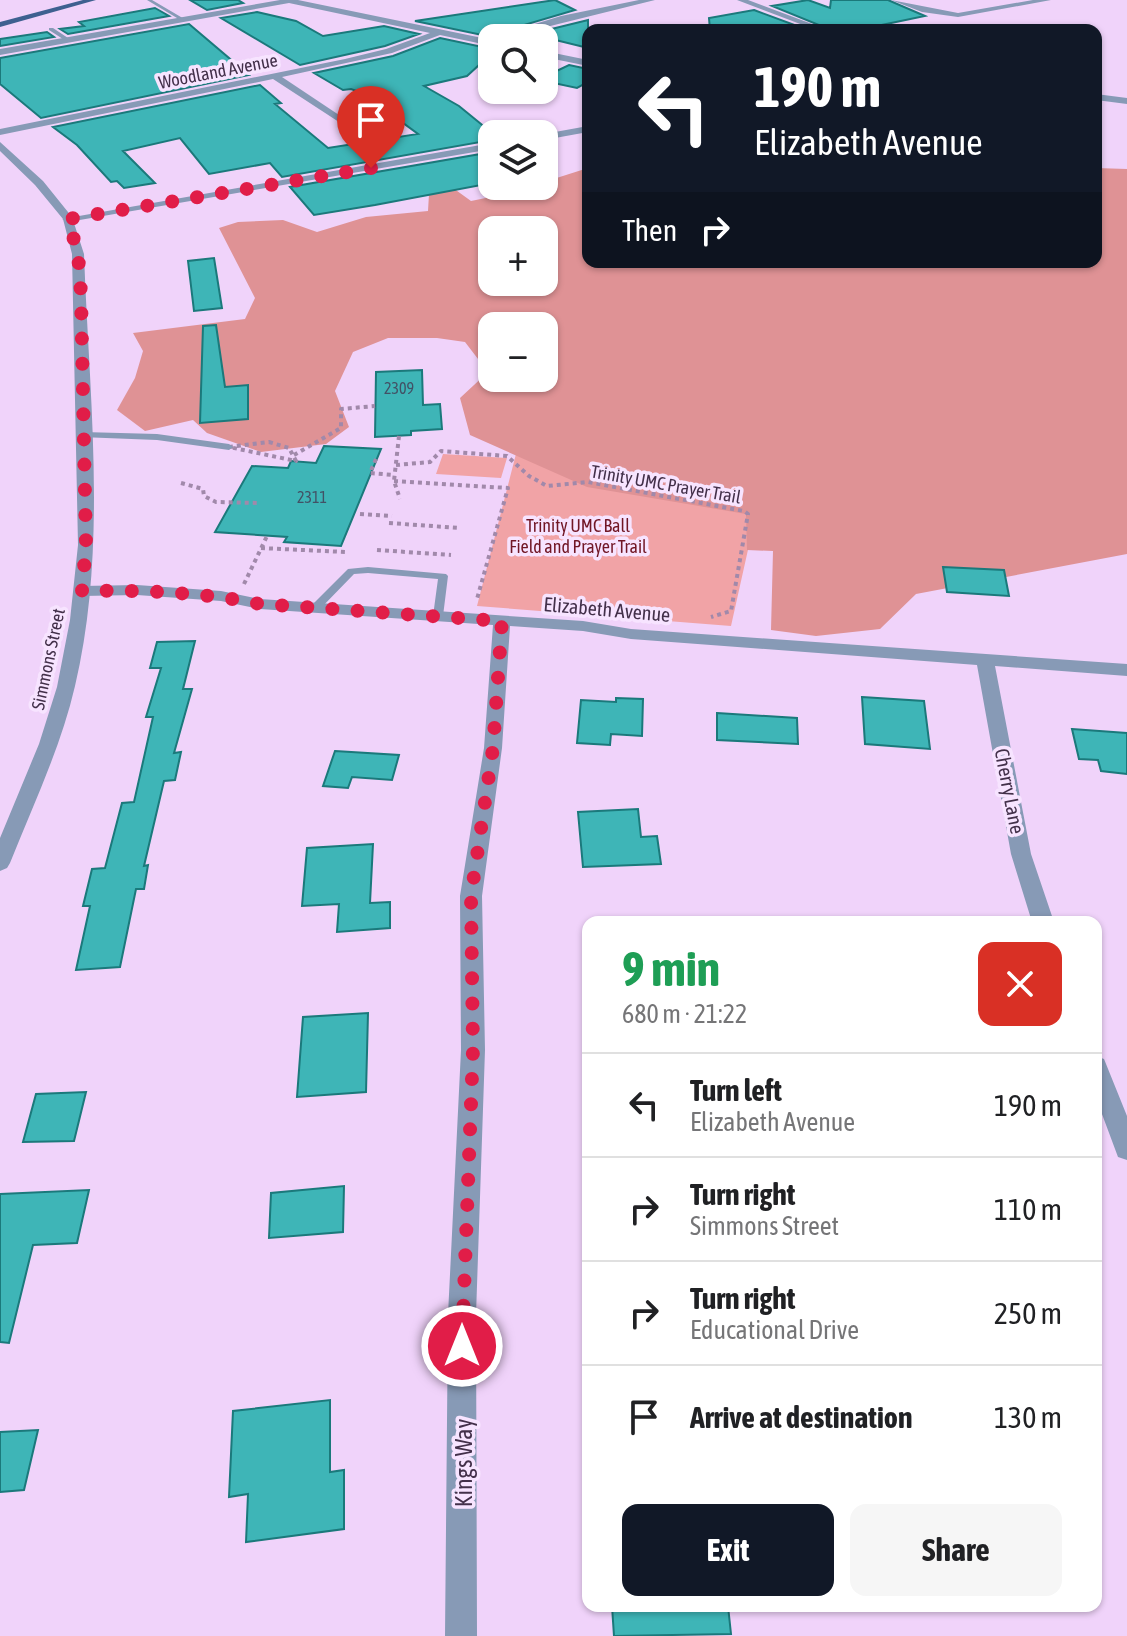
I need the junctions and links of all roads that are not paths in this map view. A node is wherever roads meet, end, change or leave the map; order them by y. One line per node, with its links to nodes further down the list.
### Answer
1 (92, 0): 11 (main road)
2 (149, 0): 8 (lane)
3 (292, 0): 8 (street); 13 (street)
4 (651, 0): 9 (street)
5 (741, 0): 10 (street)
6 (895, 0): 7 (street)
7 (1047, 0)
8 (184, 20): 15 (street)
9 (544, 24)
10 (807, 24)
11 (0, 25)
12 (51, 29): 15 (lane)
13 (439, 32): 14 (street); 19 (street, Woodland Avenue)
14 (478, 38)
15 (68, 40): 16 (street)
16 (0, 52)
17 (558, 57): 18 (street)
18 (582, 62)
19 (274, 76): 22 (street); 24 (street, Woodland Avenue)
20 (1102, 98): 21 (street)
21 (1127, 101)
22 (342, 121)
23 (582, 130): 25 (street)
24 (0, 132)
25 (558, 134)
26 (0, 145): 28 (street, Simmons Street)
27 (478, 148): 28 (street)
28 (68, 219): 29 (street, Simmons Street)
29 (83, 435): 30 (lane); 31 (street, Simmons Street)
30 (229, 447)
31 (82, 591): 32 (street, Elizabeth Avenue); 37 (street, Simmons Street)
32 (315, 608): 33 (street, Elizabeth Avenue); 33 (lane)
33 (438, 616): 34 (street, Elizabeth Avenue)
34 (502, 621): 35 (street, Elizabeth Avenue); 41 (street, Kings Way)
35 (985, 659): 36 (street, Elizabeth Avenue); 38 (street, Cherry Lane)
36 (1127, 670)
37 (0, 863)
38 (1041, 916)
39 (1102, 1082): 40 (street)
40 (1127, 1149)
41 (461, 1636)

